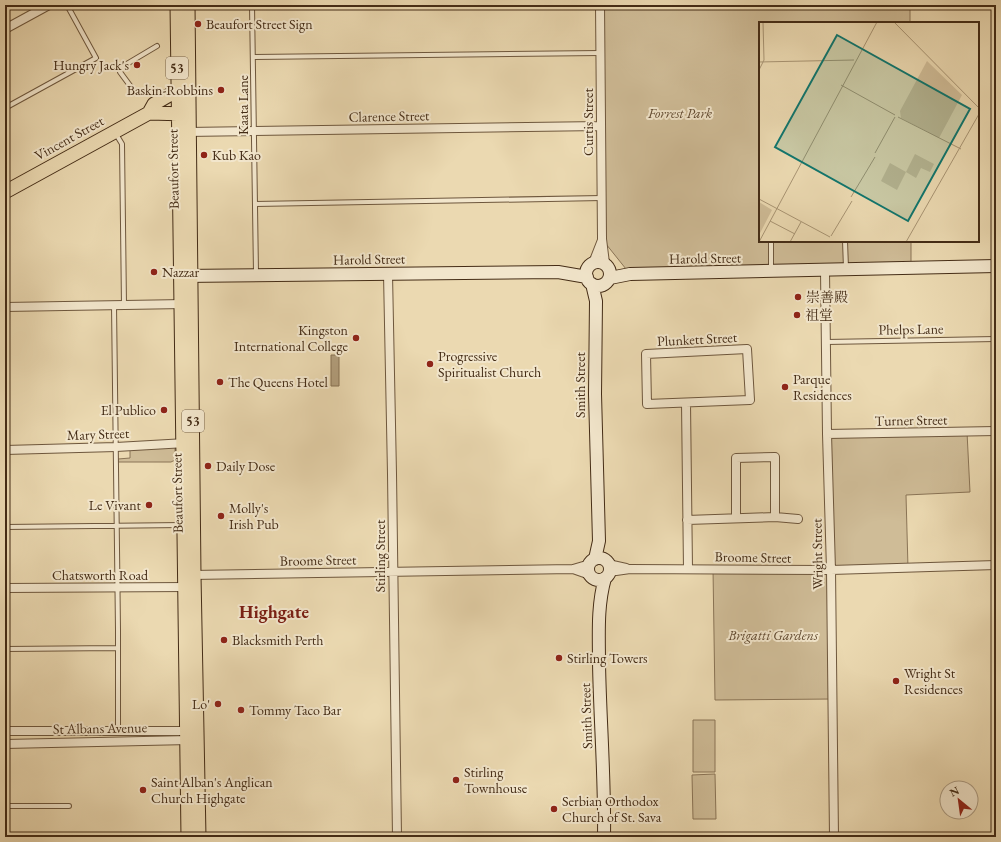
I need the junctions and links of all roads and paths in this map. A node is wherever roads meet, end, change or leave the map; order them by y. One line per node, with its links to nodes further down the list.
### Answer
1 (49, 5): 7 (street)
2 (67, 5): 13 (lane)
3 (177, 5): 11 (main road, Beaufort Street / 53)
4 (188, 5): 15 (main road, Beaufort Street / 53)
5 (252, 5): 10 (lane, Kaata Lane)
6 (600, 5): 9 (street, Curtis Street)
7 (5, 29)
8 (157, 46): 12 (lane)
9 (600, 53): 10 (lane); 16 (street, Curtis Street)
10 (253, 57): 17 (lane, Kaata Lane)
11 (178, 90): 14 (main road, Vincent Street); 15 (main road, Beaufort Street / 53)
12 (134, 91)
13 (5, 108)
14 (149, 112): 15 (main road); 18 (main road, Vincent Street)
15 (183, 114): 19 (main road, Beaufort Street / 53)
16 (601, 126): 17 (street, Clarence Street); 21 (street, Curtis Street)
17 (254, 131): 19 (street, Clarence Street); 22 (lane, Kaata Lane)
18 (115, 132): 20 (main road, Vincent Street); 36 (lane)
19 (184, 132): 33 (main road, Beaufort Street / 53)
20 (5, 192)
21 (602, 198): 22 (lane); 23 (street, Curtis Street)
22 (255, 204): 32 (lane, Kaata Lane)
23 (602, 239): 30 (street, Curtis Street); 30 (street, Curtis Street)
24 (845, 242): 27 (lane)
25 (771, 243): 29 (lane)
26 (996, 266): 27 (street, Harold Street)
27 (846, 270): 28 (street, Harold Street)
28 (825, 271): 29 (street, Harold Street); 39 (street, Wright Street)
29 (771, 272): 30 (street, Harold Street)
30 (599, 273): 31 (street, Harold Street); 54 (street, Smith Street)
31 (388, 274): 32 (street, Harold Street); 57 (street, Stirling Street)
32 (256, 275): 33 (street, Harold Street)
33 (186, 276): 34 (main road, Beaufort Street / 53)
34 (186, 304): 36 (street); 43 (main road, Beaufort Street / 53)
35 (114, 305): 36 (street); 37 (street); 44 (lane)
36 (124, 305)
37 (5, 307)
38 (996, 339): 39 (lane, Phelps Lane)
39 (826, 342): 42 (street, Wright Street)
40 (686, 403): 40 (street, Plunkett Street); 49 (street)
41 (996, 431): 42 (street, Turner Street)
42 (827, 434): 56 (street, Wright Street)
43 (188, 443): 44 (street, Mary Street); 50 (main road, Beaufort Street / 53); 58 (main road, Beaufort Street / 53)
44 (116, 447): 45 (street, Mary Street); 51 (lane)
45 (5, 450)
46 (775, 517): 47 (street); 47 (street); 48 (street)
47 (736, 518): 49 (street)
48 (798, 519)
49 (687, 520): 55 (street)
50 (183, 525): 51 (lane); 58 (main road, Beaufort Street / 53)
51 (117, 526): 52 (lane); 60 (lane)
52 (5, 527)
53 (996, 565): 56 (street, Broome Street)
54 (600, 569): 55 (street, Broome Street); 57 (street, Broome Street); 72 (street, Smith Street)
55 (688, 569): 56 (street, Broome Street)
56 (831, 570): 73 (street, Wright Street)
57 (393, 572): 58 (street, Broome Street); 71 (street, Stirling Street)
58 (189, 581): 60 (street, Chatsworth Road); 65 (main road, Beaufort Street / 53)
59 (5, 588): 60 (street, Chatsworth Road)
60 (118, 588): 61 (lane)
61 (118, 648): 62 (lane); 64 (lane)
62 (5, 650)
63 (5, 731): 64 (street, St Albans Avenue)
64 (118, 732): 65 (street, St Albans Avenue)
65 (191, 735): 66 (street, St Albans Avenue); 69 (main road, Beaufort Street / 53); 70 (main road, Beaufort Street / 53)
66 (5, 744)
67 (5, 806): 68 (lane)
68 (69, 806)
69 (188, 837)
70 (199, 837)
71 (397, 837)
72 (604, 837)
73 (834, 837)

